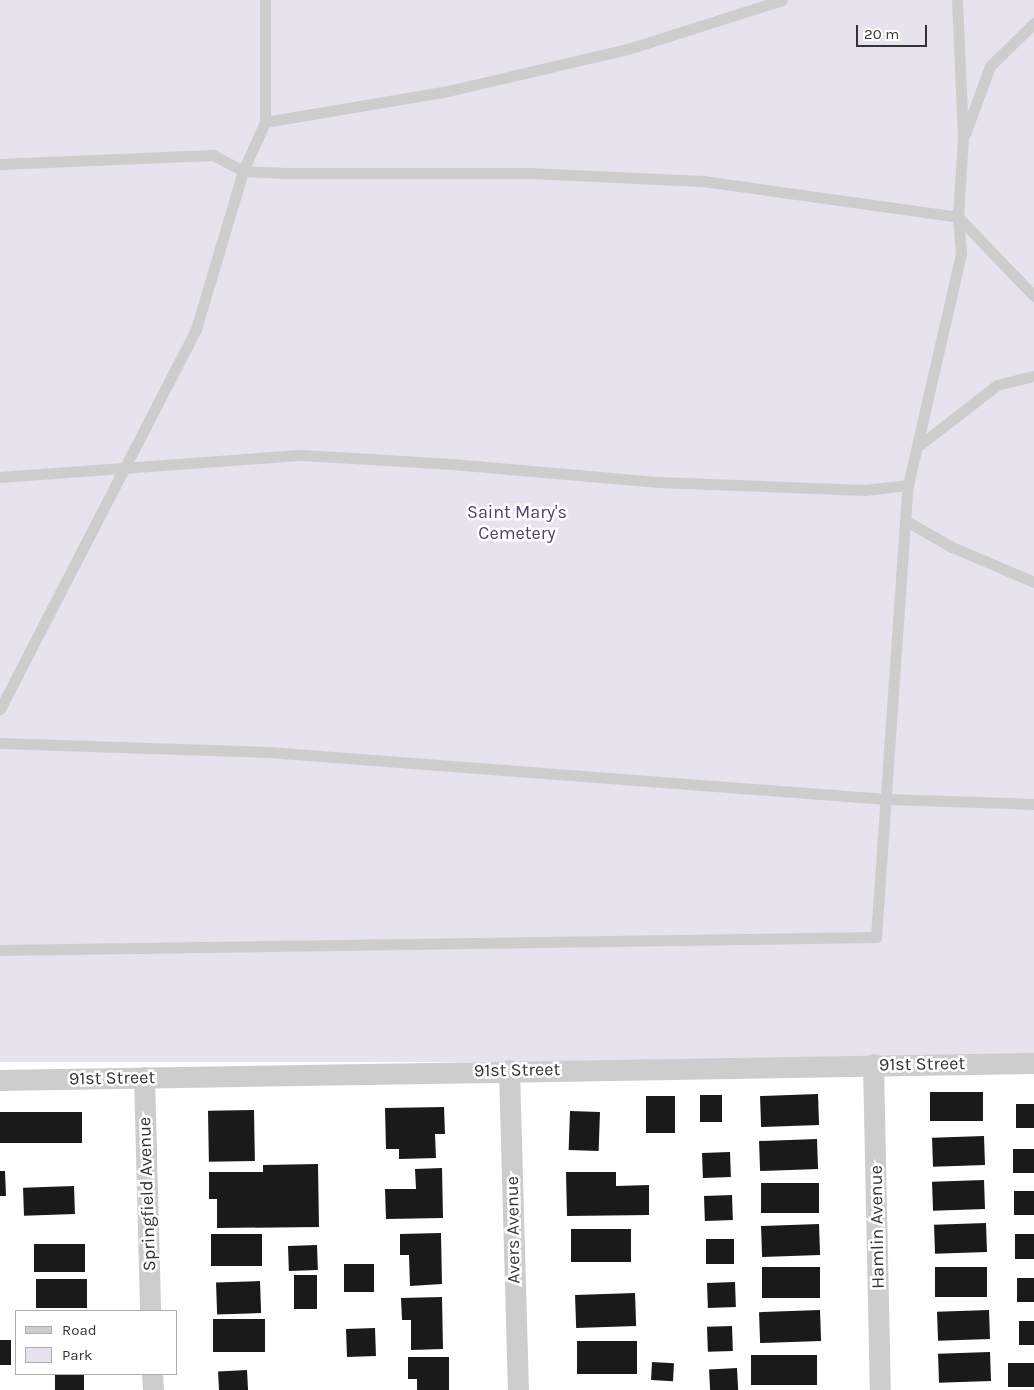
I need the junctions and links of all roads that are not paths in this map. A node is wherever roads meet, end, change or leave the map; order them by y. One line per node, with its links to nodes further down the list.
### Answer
1 (265, 0): 5 (lane)
2 (782, 0): 5 (lane)
3 (957, 0): 6 (lane)
4 (1034, 23): 6 (lane)
5 (265, 122): 8 (lane)
6 (963, 138): 9 (lane)
7 (0, 164): 8 (lane)
8 (243, 171): 9 (lane); 13 (lane)
9 (958, 218): 10 (lane); 12 (lane)
10 (1034, 296)
11 (1034, 376): 12 (lane)
12 (918, 447): 15 (lane)
13 (123, 470): 14 (lane); 15 (lane); 18 (lane)
14 (0, 477)
15 (908, 485): 16 (lane)
16 (906, 521): 17 (lane); 20 (lane)
17 (1034, 582)
18 (0, 709)
19 (0, 743): 20 (lane)
20 (886, 799): 21 (lane); 22 (lane)
21 (1034, 804)
22 (0, 950)
23 (1034, 1063): 24 (street, 91st Street)
24 (873, 1064): 25 (street, 91st Street); 32 (street, Hamlin Avenue)
25 (509, 1070): 26 (street, 91st Street); 31 (street, Avers Avenue)
26 (144, 1077): 27 (street, 91st Street); 28 (street, Springfield Avenue)
27 (0, 1080)
28 (150, 1310)
29 (152, 1375): 30 (street)
30 (153, 1390)
31 (518, 1390)
32 (880, 1390)

